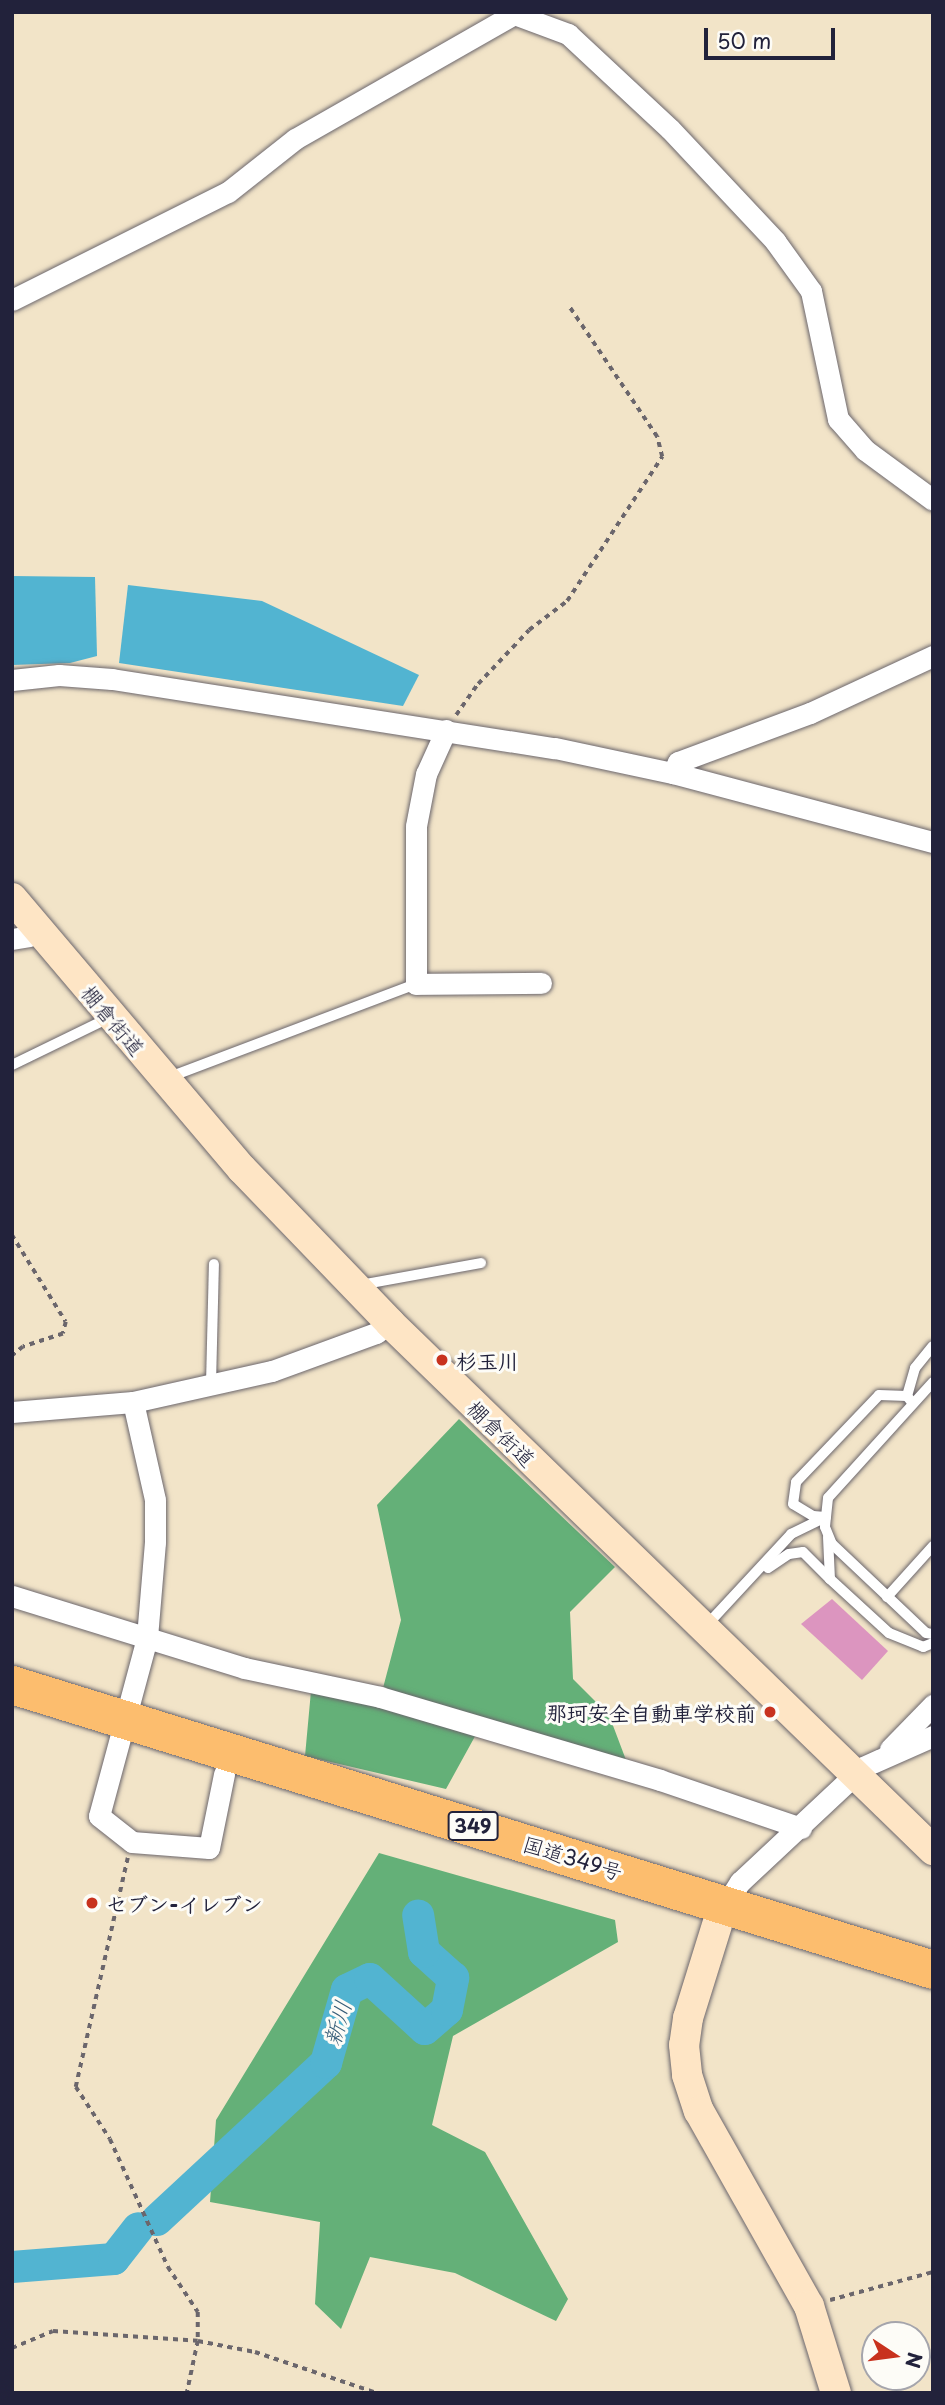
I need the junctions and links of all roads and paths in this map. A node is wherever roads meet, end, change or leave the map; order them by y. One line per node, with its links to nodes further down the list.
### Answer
1 (12, 300): 3 (street)
2 (570, 308): 6 (path)
3 (933, 500)
4 (933, 656): 7 (street)
5 (12, 680): 6 (street)
6 (446, 730): 7 (street); 11 (street)
7 (673, 773): 8 (street)
8 (933, 842)
9 (12, 898): 10 (street, 棚倉街道)
10 (25, 934): 13 (street, 棚倉街道)
11 (416, 984): 12 (street); 15 (lane)
12 (541, 984)
13 (111, 1017): 14 (lane); 15 (street, 棚倉街道)
14 (12, 1065)
15 (165, 1079): 19 (street, 棚倉街道)
16 (12, 1235): 22 (path)
17 (481, 1263): 19 (lane)
18 (214, 1264): 24 (lane)
19 (354, 1286): 20 (street, 棚倉街道)
20 (390, 1324): 24 (street); 35 (street, 棚倉街道)
21 (933, 1346): 25 (lane)
22 (12, 1356)
23 (933, 1382): 25 (lane)
24 (211, 1384): 26 (street)
25 (910, 1400): 28 (lane); 28 (lane)
26 (133, 1402): 27 (street); 37 (street)
27 (12, 1412)
28 (826, 1517): 29 (lane); 31 (lane)
29 (828, 1534): 32 (lane); 34 (lane)
30 (933, 1546): 34 (lane)
31 (759, 1574): 32 (lane); 35 (lane)
32 (830, 1578): 38 (lane)
33 (12, 1596): 37 (street)
34 (887, 1597): 36 (lane)
35 (703, 1629): 46 (street, 棚倉街道)
36 (933, 1634)
37 (147, 1638): 42 (street); 47 (street)
38 (933, 1643)
39 (12, 1685): 42 (highway, 国道349号 / 349)
40 (933, 1705): 44 (street)
41 (12, 1711): 42 (highway, 国道349号 / 349)
42 (123, 1731): 45 (highway, 国道349号 / 349); 48 (street); 50 (highway, 国道349号 / 349)
43 (933, 1736): 44 (street)
44 (884, 1756): 46 (street)
45 (224, 1774): 48 (street); 50 (highway, 国道349号 / 349)
46 (854, 1775): 47 (street); 49 (street, 棚倉街道)
47 (801, 1828): 50 (street)
48 (132, 1842): 55 (path)
49 (933, 1850)
50 (720, 1915): 51 (highway, 国道349号 / 349); 52 (highway, 国道349号 / 349); 54 (street)
51 (933, 1970)
52 (933, 1992)
53 (933, 2272): 54 (path)
54 (809, 2306): 59 (street)
55 (198, 2342): 56 (path); 57 (path); 58 (path)
56 (12, 2348)
57 (187, 2393)
58 (377, 2393)
59 (835, 2393)

